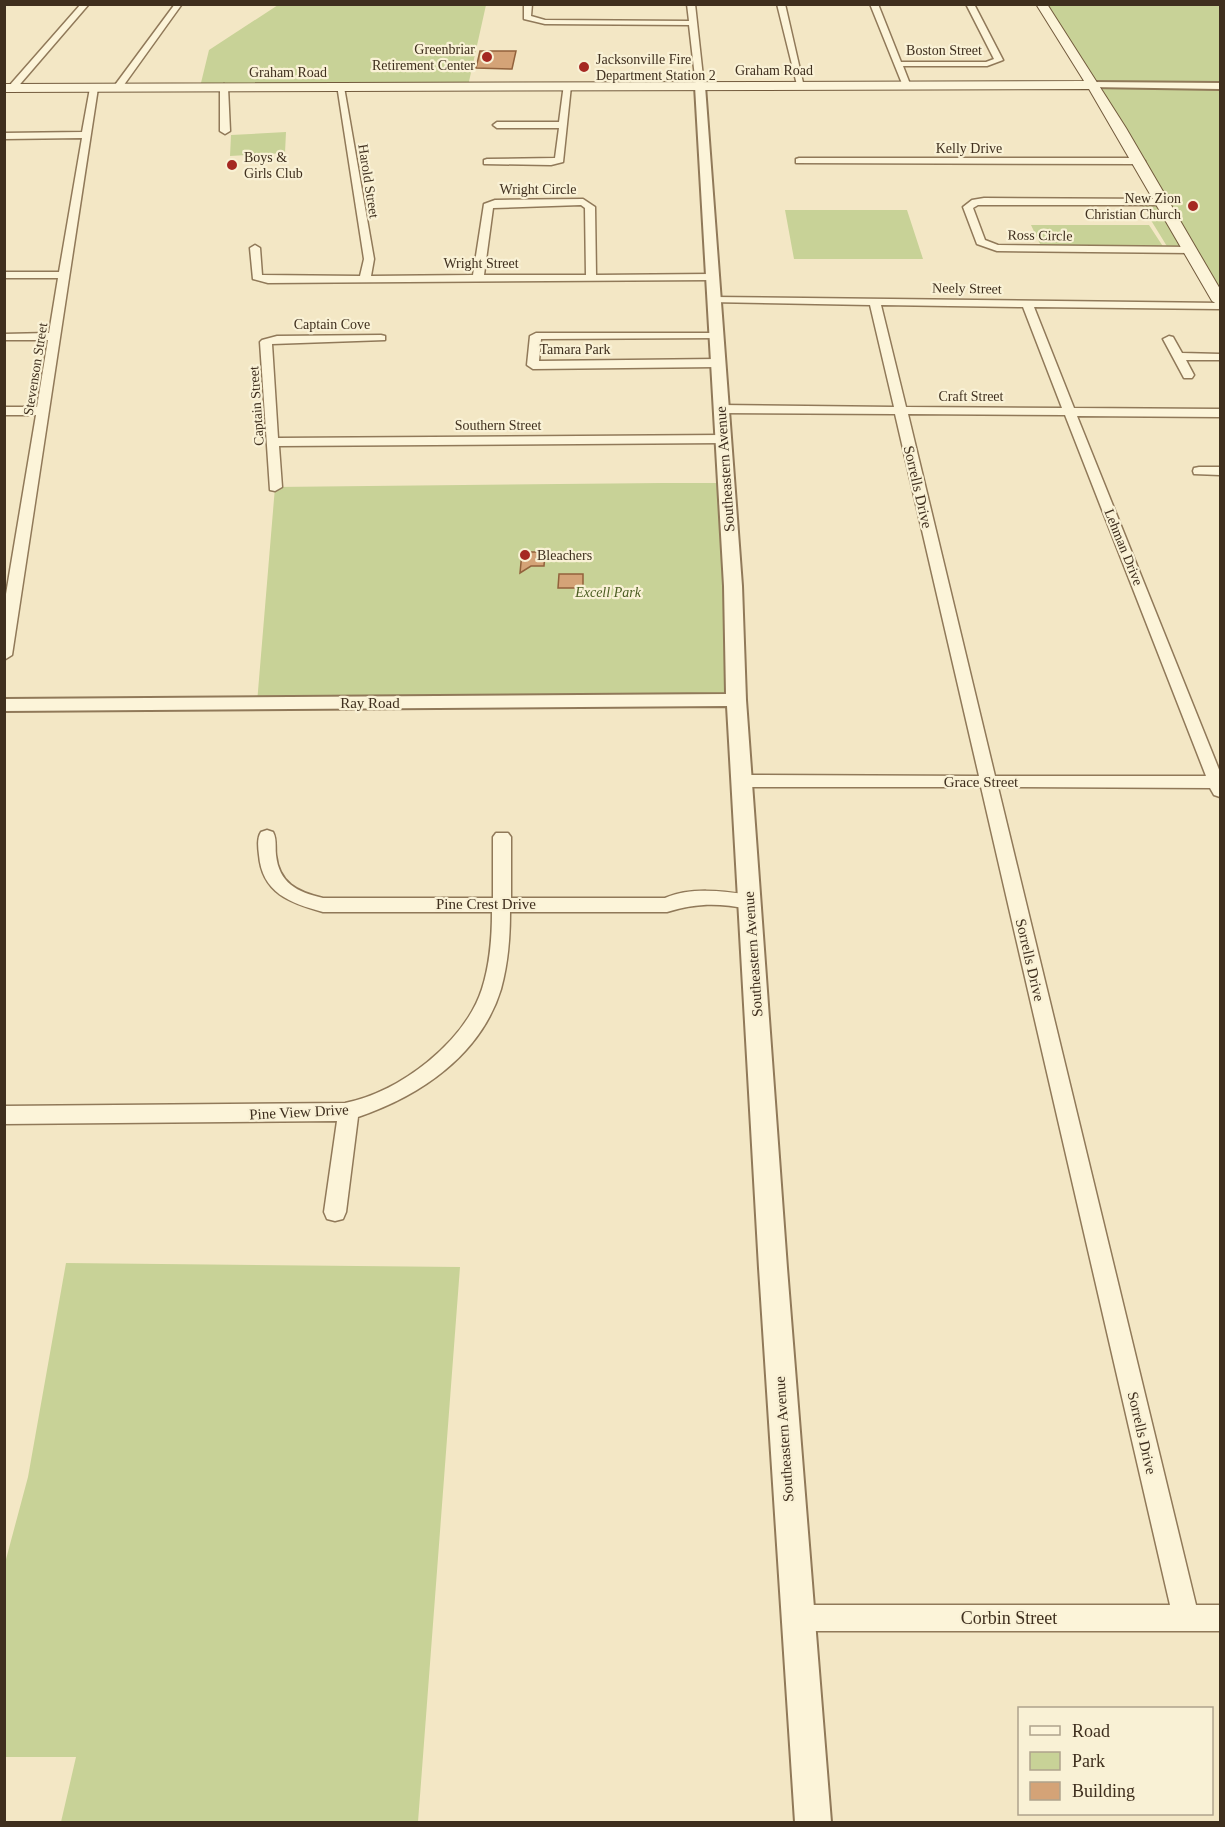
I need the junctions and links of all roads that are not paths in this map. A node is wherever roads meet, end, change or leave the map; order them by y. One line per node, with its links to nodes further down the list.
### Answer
1 (86, 4): 21 (street)
2 (179, 4): 18 (street)
3 (528, 4): 9 (street)
4 (691, 4): 9 (street)
5 (781, 4): 14 (street)
6 (874, 4): 10 (street)
7 (970, 4): 10 (street, Boston Street)
8 (1041, 4): 15 (main road)
9 (692, 23): 13 (street)
10 (898, 64): 11 (street)
11 (906, 84): 14 (main road, Graham Road); 15 (main road, Graham Road)
12 (567, 86): 13 (main road, Graham Road); 20 (main road, Graham Road); 23 (street)
13 (700, 86): 14 (main road, Graham Road); 35 (street, Southeastern Avenue)
14 (801, 86)
15 (1093, 86): 16 (street, Graham Road); 28 (main road)
16 (1221, 86)
17 (94, 87): 18 (main road, Graham Road); 21 (main road, Graham Road); 25 (street, Stevenson Street)
18 (118, 87): 19 (main road, Graham Road)
19 (224, 87): 20 (main road, Graham Road); 24 (street)
20 (340, 87): 36 (street, Harold Street)
21 (8, 88)
22 (497, 125): 23 (street)
23 (564, 125): 29 (street)
24 (225, 131)
25 (88, 135): 26 (street); 34 (street, Stevenson Street)
26 (4, 136)
27 (799, 161): 28 (street, Kelly Drive)
28 (1140, 161): 30 (main road)
29 (487, 162)
30 (1164, 202): 32 (main road); 32 (street, Ross Circle)
31 (255, 248): 36 (street, Wright Street)
32 (1191, 250): 40 (main road)
33 (4, 275): 34 (street)
34 (65, 275): 44 (street, Stevenson Street)
35 (711, 277): 38 (street, Wright Street); 39 (street, Southeastern Avenue)
36 (366, 278): 37 (street, Wright Street)
37 (478, 278): 38 (street, Wright Street); 38 (street, Wright Circle)
38 (591, 278)
39 (713, 300): 41 (street, Neely Street); 45 (street, Southeastern Avenue)
40 (1221, 301)
41 (874, 302): 42 (street, Neely Street); 55 (street, Sorrells Drive)
42 (1028, 304): 43 (street, Neely Street); 58 (street, Lehman Drive)
43 (1221, 306)
44 (56, 336): 46 (street); 57 (street, Stevenson Street)
45 (715, 336): 52 (street, Southeastern Avenue); 52 (street, Tamara Park)
46 (4, 337)
47 (381, 338): 48 (street, Captain Cove)
48 (283, 339): 61 (street, Captain Street)
49 (1169, 339): 50 (street)
50 (1178, 356): 51 (street); 53 (street)
51 (1221, 357)
52 (717, 363): 54 (street, Southeastern Avenue)
53 (1188, 375)
54 (720, 409): 55 (street, Craft Street); 60 (street, Southeastern Avenue)
55 (900, 410): 58 (street, Craft Street); 70 (street, Sorrells Drive)
56 (4, 411): 57 (street)
57 (44, 411): 65 (street, Stevenson Street)
58 (1070, 411): 59 (street, Craft Street); 71 (street, Lehman Drive)
59 (1221, 412)
60 (723, 439): 61 (street, Southern Street); 67 (street, Southeastern Avenue)
61 (273, 442): 64 (street, Captain Street)
62 (1199, 471): 63 (street)
63 (1221, 471)
64 (275, 486)
65 (10, 593): 66 (street, Stevenson Street)
66 (4, 655)
67 (736, 700): 68 (street, Ray Road); 69 (street, Southeastern Avenue)
68 (4, 705)
69 (742, 781): 70 (street, Grace Street); 75 (street, Southeastern Avenue)
70 (988, 782): 71 (street, Grace Street); 80 (street, Sorrells Drive)
71 (1219, 785)
72 (267, 836): 74 (street, Pine Crest Drive)
73 (502, 837): 74 (street, Pine View Drive)
74 (501, 903): 75 (street, Pine Crest Drive); 76 (street, Pine View Drive)
75 (749, 903): 79 (street, Southeastern Avenue)
76 (349, 1111): 77 (street, Pine View Drive); 78 (street)
77 (4, 1115)
78 (335, 1212)
79 (797, 1618): 80 (street, Corbin Street); 82 (street, Southeastern Avenue)
80 (1186, 1618): 81 (street, Corbin Street)
81 (1221, 1618)
82 (813, 1822)

